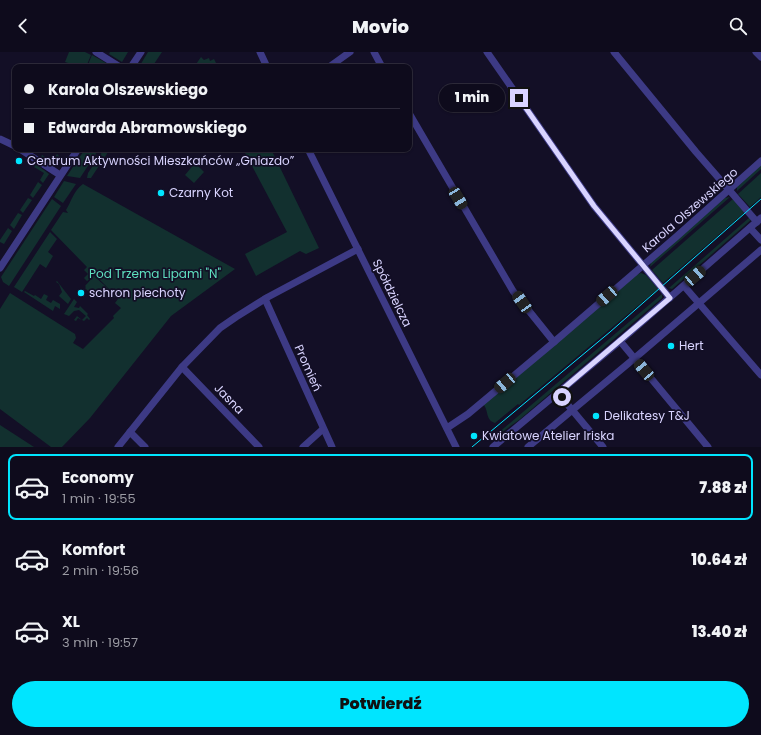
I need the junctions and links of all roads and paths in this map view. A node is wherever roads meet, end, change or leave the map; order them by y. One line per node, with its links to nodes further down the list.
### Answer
1 (96, 52): 10 (street)
2 (141, 52): 11 (street)
3 (260, 52): 12 (street)
4 (350, 52): 13 (street)
5 (374, 52): 14 (street)
6 (487, 52): 29 (street)
7 (614, 52): 23 (street)
8 (756, 52): 9 (street)
9 (761, 57)
10 (115, 64)
11 (133, 64)
12 (266, 64)
13 (333, 64)
14 (380, 64)
15 (412, 118): 36 (street)
16 (0, 139): 17 (street)
17 (12, 145)
18 (25, 152): 22 (street)
19 (76, 152): 22 (street)
20 (310, 152): 27 (street, Spółdzielcza)
21 (761, 161): 23 (street, Karola Olszewskiego)
22 (60, 175): 30 (street)
23 (729, 190): 24 (street); 29 (street, Karola Olszewskiego)
24 (759, 220): 25 (street)
25 (750, 228): 26 (street); 31 (street)
26 (761, 240)
27 (358, 249): 33 (street); 42 (street, Spółdzielcza)
28 (761, 250): 34 (street)
29 (642, 266): 32 (street); 36 (street, Karola Olszewskiego)
30 (0, 268)
31 (684, 286): 32 (street); 34 (street)
32 (670, 298): 35 (street)
33 (265, 299): 38 (street); 43 (street, Promień)
34 (699, 304): 37 (street); 39 (street)
35 (620, 341): 37 (street); 40 (street)
36 (554, 342): 42 (street, Karola Olszewskiego)
37 (634, 358): 41 (street); 54 (street)
38 (182, 367): 44 (street); 47 (street, Jasna)
39 (761, 375)
40 (558, 393): 41 (street); 51 (street)
41 (572, 410): 52 (street); 53 (street)
42 (447, 428): 50 (street, Spółdzielcza)
43 (323, 429): 48 (street); 49 (street, Promień)
44 (130, 432): 45 (street); 46 (street)
45 (118, 447)
46 (145, 447)
47 (259, 447)
48 (303, 447)
49 (332, 447)
50 (456, 447)
51 (493, 447)
52 (528, 447)
53 (603, 447)
54 (708, 447)

